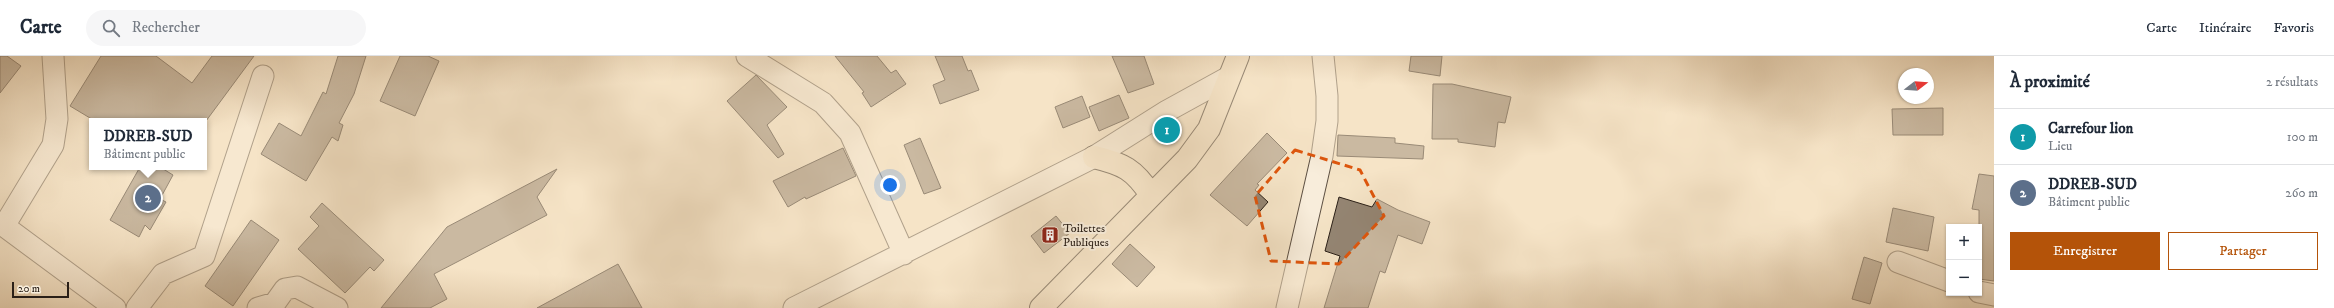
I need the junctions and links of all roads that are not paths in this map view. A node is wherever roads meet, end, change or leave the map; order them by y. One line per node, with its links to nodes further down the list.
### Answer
1 (54, 56): 9 (street)
2 (746, 56): 10 (street)
3 (1238, 56): 6 (main road)
4 (1317, 59): 21 (street)
5 (263, 76): 16 (street)
6 (1227, 78): 7 (street); 8 (main road)
7 (1094, 157): 8 (main road); 10 (street)
8 (1150, 195): 20 (main road)
9 (2, 224): 15 (street)
10 (904, 254): 19 (street)
11 (1898, 262): 12 (street)
12 (1946, 280)
13 (1982, 293): 14 (street)
14 (1994, 295)
15 (115, 308)
16 (137, 308)
17 (258, 308): 18 (street)
18 (337, 308)
19 (794, 308)
20 (1041, 308)
21 (1287, 308)

